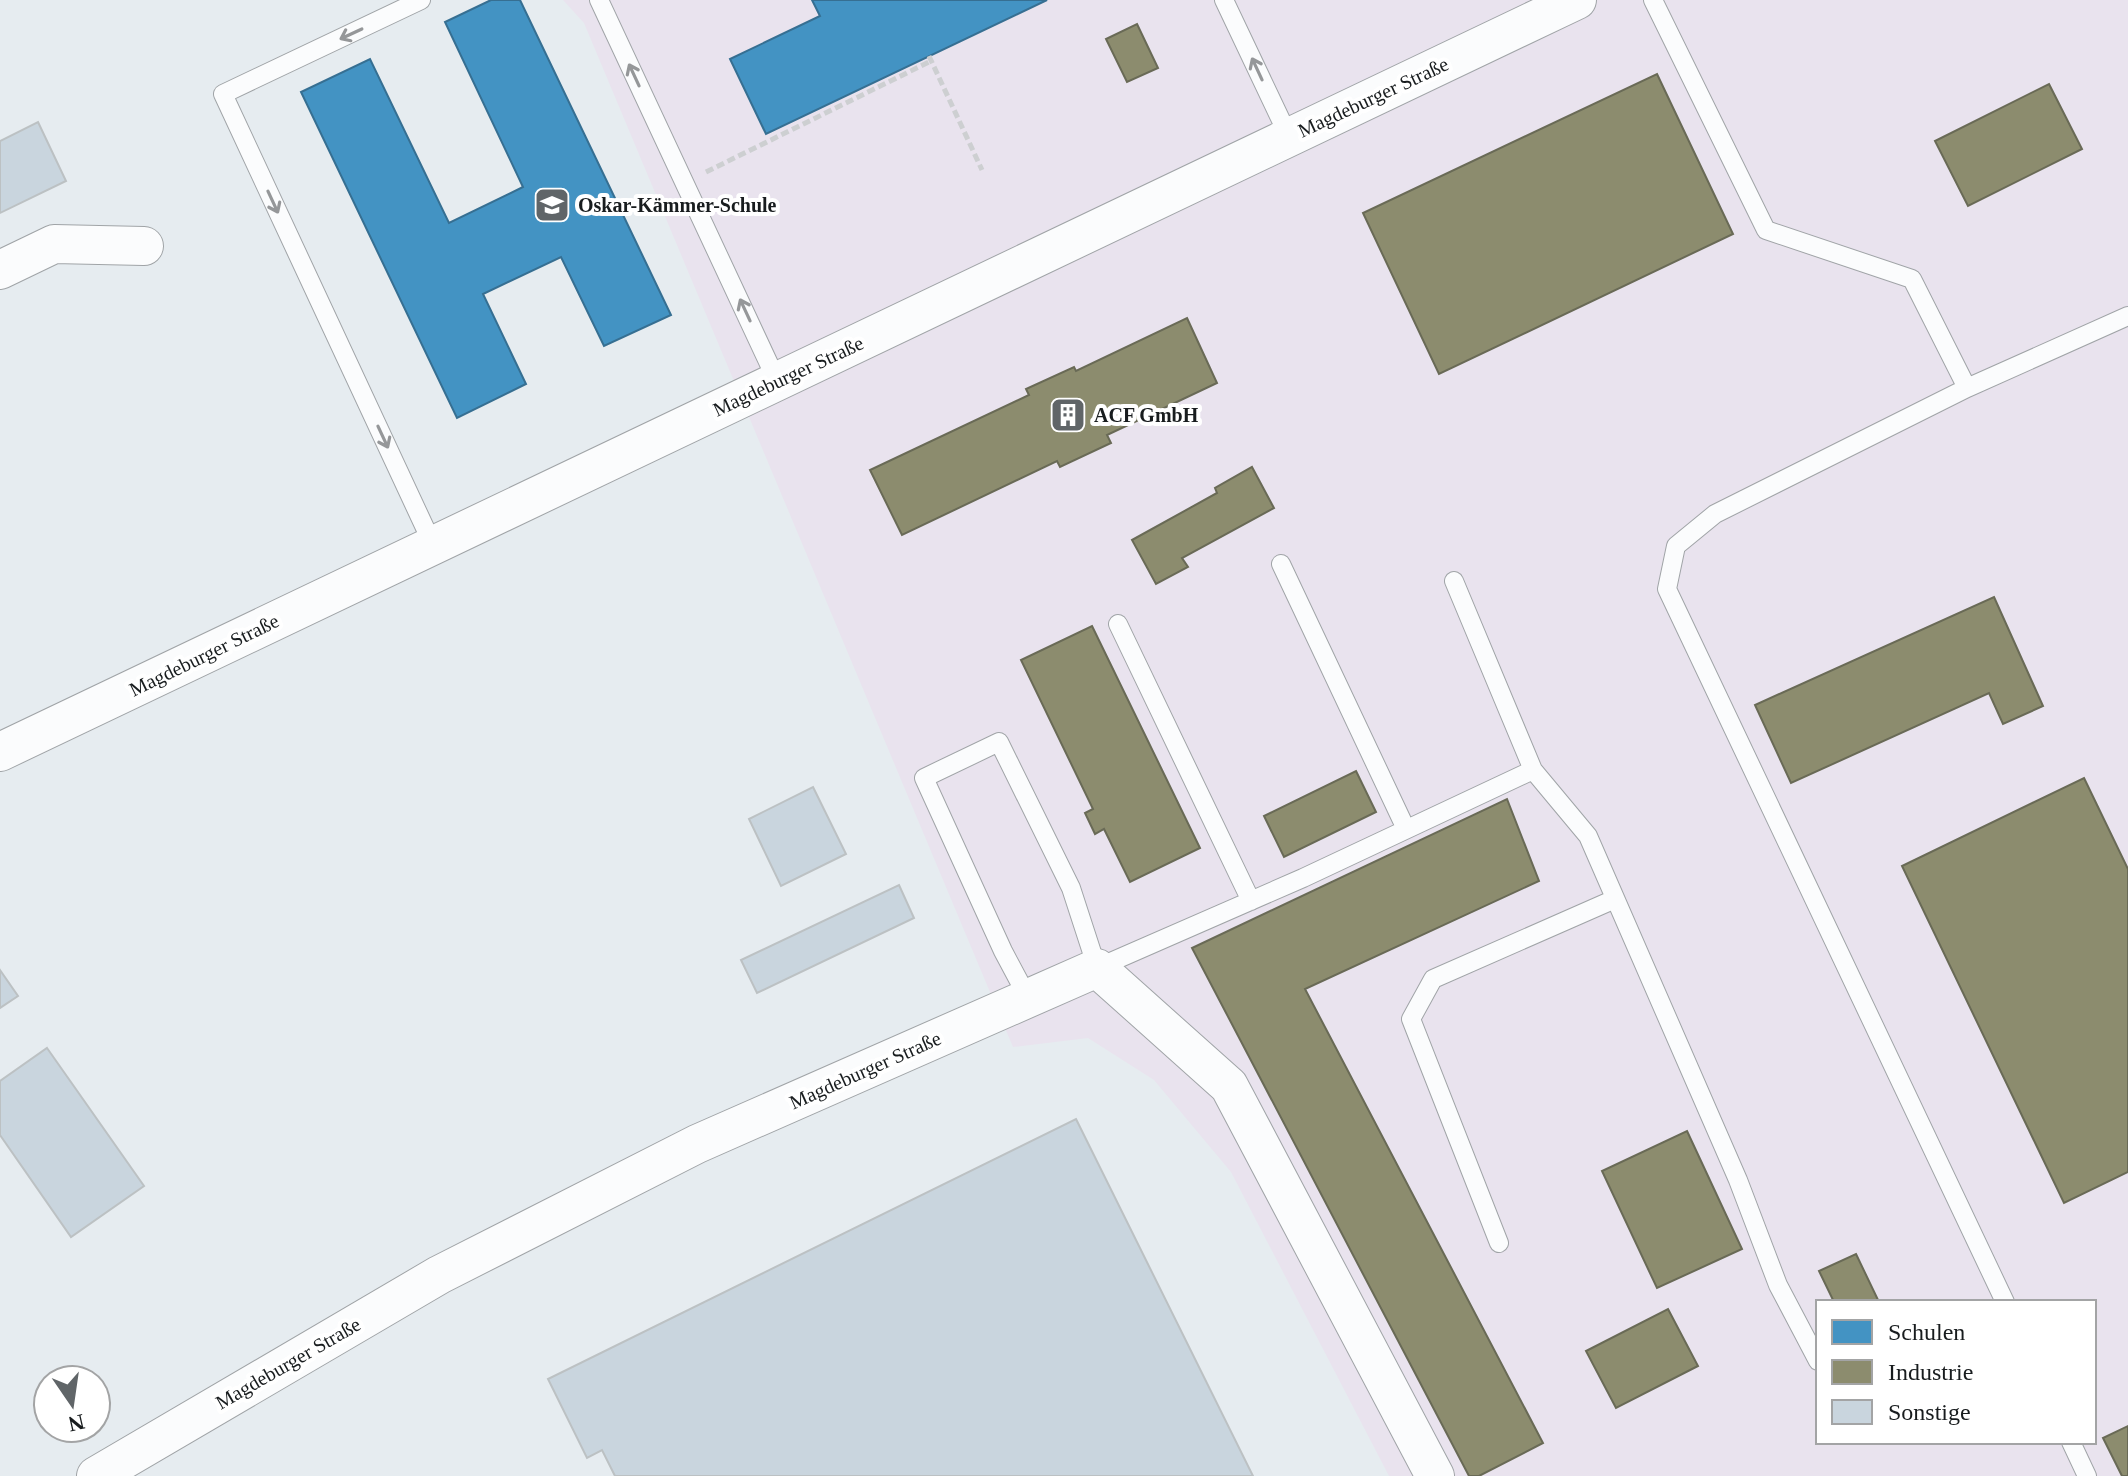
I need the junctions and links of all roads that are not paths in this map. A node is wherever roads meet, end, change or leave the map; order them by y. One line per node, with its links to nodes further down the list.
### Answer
1 (421, 0): 12 (lane, one-way to 12)
2 (599, 0): 10 (lane, one-way to 2)
3 (1224, 0): 6 (lane, one-way to 3)
4 (1577, 0): 6 (street, Magdeburger Straße)
5 (1653, 0): 11 (lane)
6 (1289, 137): 10 (street, Magdeburger Straße)
7 (144, 246): 8 (street)
8 (0, 270)
9 (2128, 316): 11 (lane)
10 (777, 381): 12 (street, Magdeburger Straße)
11 (1967, 388): 24 (lane)
12 (433, 545): 16 (street, Magdeburger Straße)
13 (1281, 564): 18 (lane)
14 (1454, 581): 17 (lane)
15 (1118, 624): 20 (lane)
16 (0, 752)
17 (1533, 770): 18 (lane); 19 (lane)
18 (1406, 829): 20 (lane)
19 (1615, 899): 23 (lane); 25 (lane)
20 (1251, 901): 21 (lane)
21 (1097, 968): 22 (street, Magdeburger Straße); 22 (lane); 28 (street)
22 (1028, 998): 27 (street, Magdeburger Straße)
23 (1499, 1243)
24 (2004, 1300)
25 (1816, 1357)
26 (2072, 1444): 29 (lane)
27 (96, 1476)
28 (1435, 1476)
29 (2087, 1476)

